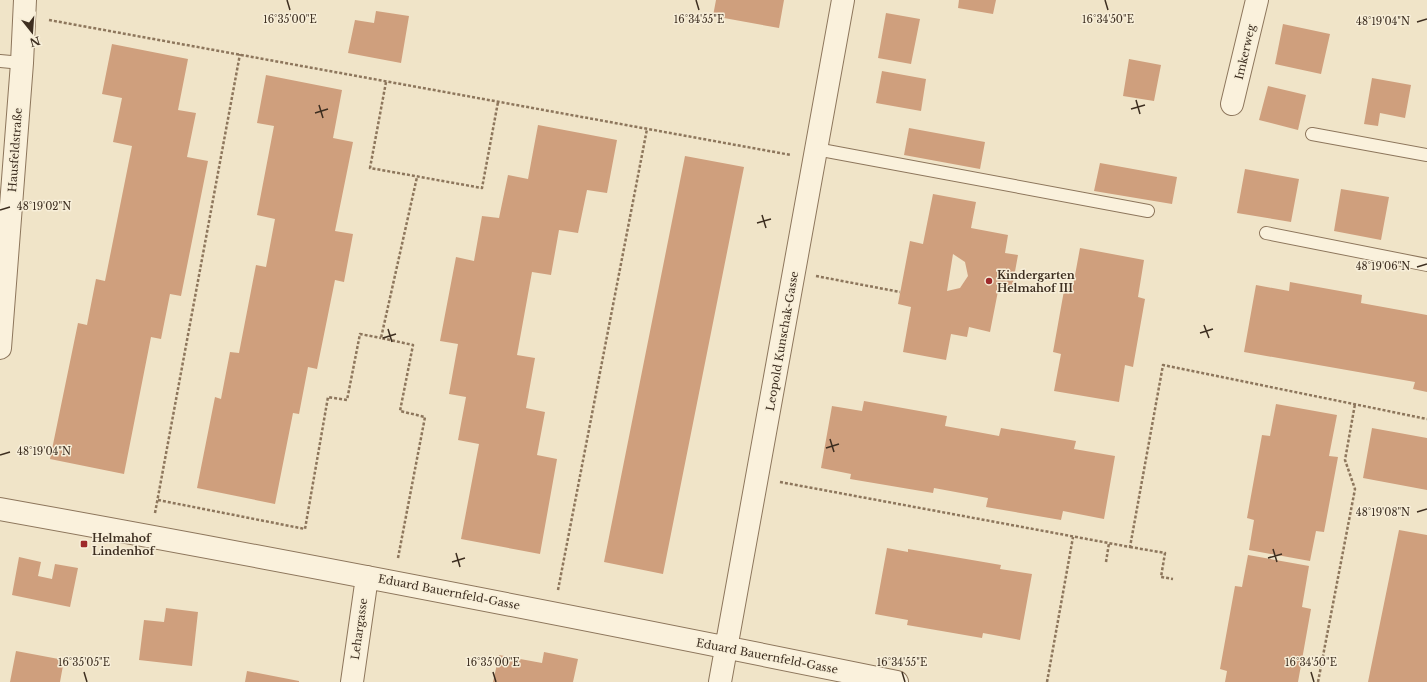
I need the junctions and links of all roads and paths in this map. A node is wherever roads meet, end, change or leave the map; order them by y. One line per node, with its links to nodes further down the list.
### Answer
1 (843, 0): 12 (street, Leopold Kunschak-Gasse)
2 (1257, 0): 9 (street, Imkerweg)
3 (25, 8): 4 (path); 6 (street, Hausfeldstraße)
4 (240, 54): 7 (path); 25 (path)
5 (0, 61): 6 (lane)
6 (22, 63): 21 (street, Hausfeldstraße)
7 (386, 82): 8 (path); 14 (path)
8 (498, 102): 10 (path); 14 (path)
9 (1232, 104)
10 (647, 129): 12 (path); 35 (path)
11 (1312, 134): 13 (lane)
12 (815, 155): 15 (lane); 18 (street, Leopold Kunschak-Gasse)
13 (1427, 155)
14 (417, 177): 20 (path)
15 (1148, 211)
16 (1266, 233): 17 (lane)
17 (1427, 265)
18 (794, 272): 19 (path); 24 (street, Leopold Kunschak-Gasse)
19 (900, 292)
20 (380, 338): 25 (path); 34 (path)
21 (0, 348)
22 (1355, 404): 23 (path); 30 (path); 41 (path)
23 (1427, 419)
24 (757, 478): 28 (path); 36 (street, Leopold Kunschak-Gasse)
25 (158, 500): 27 (path)
26 (0, 509): 27 (street, Eduard Bauernfeld-Gasse)
27 (151, 536): 32 (street, Eduard Bauernfeld-Gasse)
28 (1073, 537): 29 (path); 40 (path)
29 (1110, 543): 30 (path); 31 (path)
30 (1130, 547): 33 (path)
31 (1106, 562)
32 (367, 577): 34 (street, Eduard Bauernfeld-Gasse); 37 (street, Lehargasse)
33 (1173, 579)
34 (393, 582): 35 (street, Eduard Bauernfeld-Gasse)
35 (554, 612): 36 (street, Eduard Bauernfeld-Gasse)
36 (727, 647): 38 (street, Leopold Kunschak-Gasse); 39 (street, Eduard Bauernfeld-Gasse)
37 (352, 682)
38 (720, 682)
39 (897, 682)
40 (1047, 682)
41 (1318, 682)

